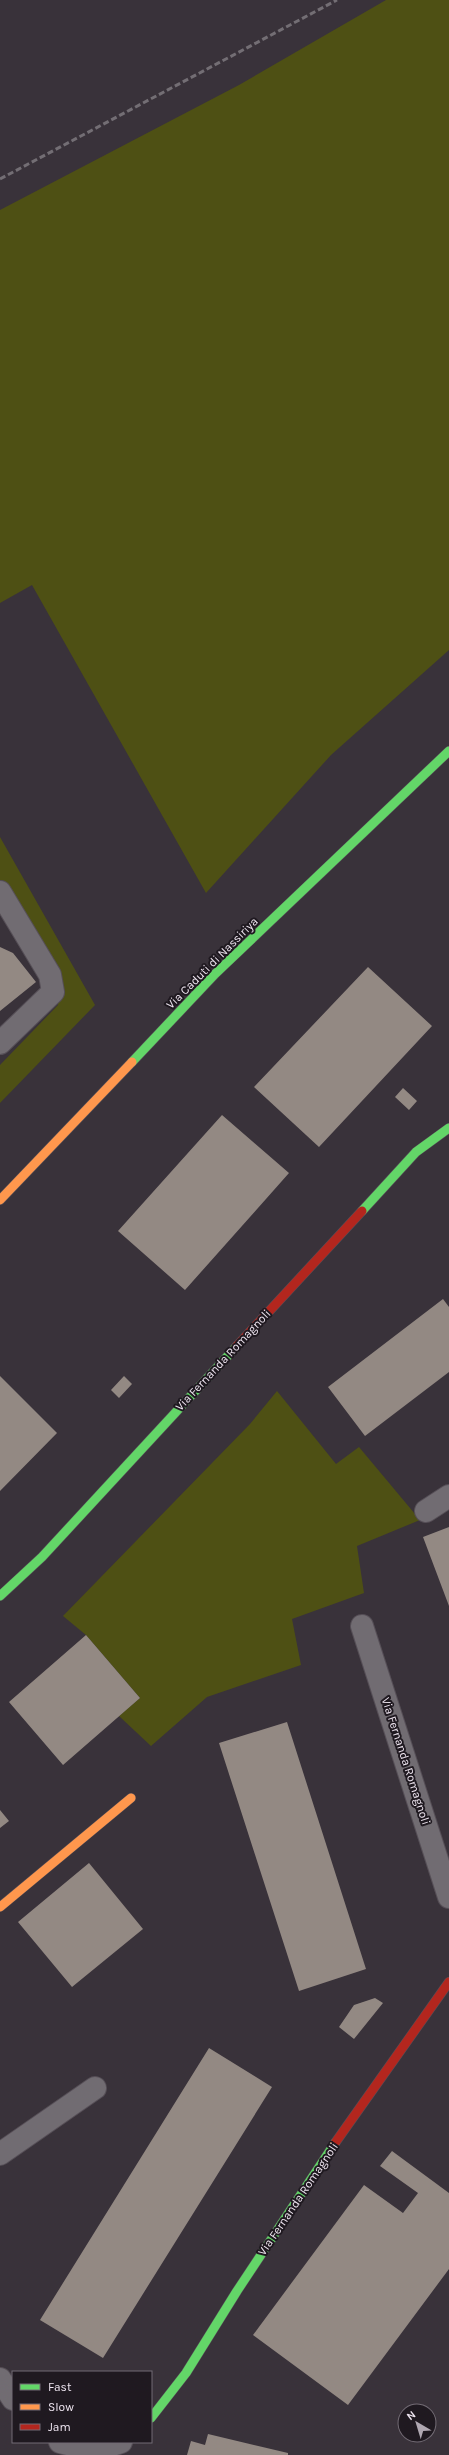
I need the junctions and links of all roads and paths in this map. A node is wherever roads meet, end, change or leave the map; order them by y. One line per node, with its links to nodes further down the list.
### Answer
1 (449, 750): 5 (street, Via Caduti di Nassiriya)
2 (0, 892): 3 (street)
3 (0, 1043)
4 (449, 1128): 8 (street, Via Fernanda Romagnoli)
5 (0, 1200)
6 (449, 1496): 7 (street)
7 (426, 1511)
8 (0, 1596)
9 (362, 1626): 11 (street, Via Fernanda Romagnoli)
10 (131, 1798): 12 (street)
11 (449, 1897)
12 (0, 1907)
13 (449, 1982): 18 (street, Via Fernanda Romagnoli)
14 (95, 2088): 15 (street)
15 (0, 2154)
16 (0, 2379): 17 (street)
17 (12, 2397)
18 (152, 2417)
19 (64, 2443): 20 (street)
20 (118, 2443)

